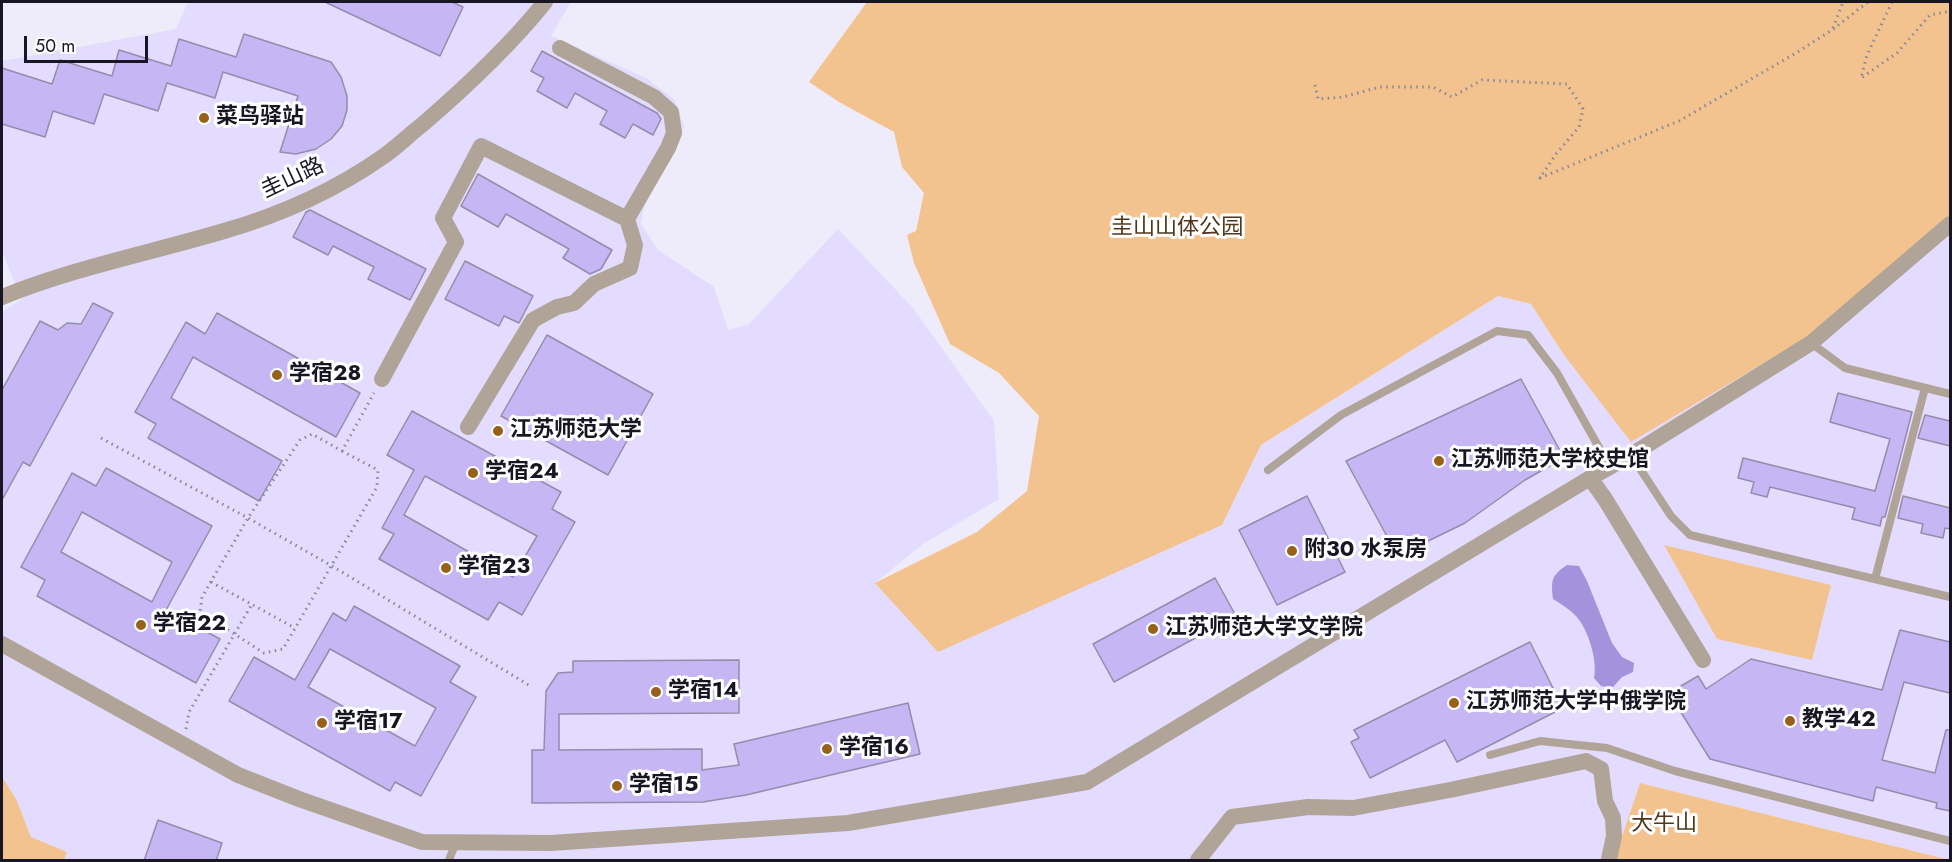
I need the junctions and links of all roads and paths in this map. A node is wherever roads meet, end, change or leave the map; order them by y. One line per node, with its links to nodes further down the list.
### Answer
1 (545, 2): 11 (street, 圭山路)
2 (1843, 2): 6 (path)
3 (1869, 2): 6 (path)
4 (1892, 2): 5 (path)
5 (1950, 11)
6 (1832, 30): 8 (path)
7 (560, 48): 9 (street)
8 (1315, 85)
9 (627, 219): 13 (street); 16 (street)
10 (1950, 224): 12 (street)
11 (2, 297)
12 (1811, 343): 14 (lane); 19 (street)
13 (382, 379): 18 (path)
14 (1925, 387): 15 (lane); 25 (lane)
15 (1950, 394)
16 (468, 427)
17 (101, 438): 23 (path)
18 (342, 451): 23 (path); 24 (path)
19 (1631, 455): 20 (street); 25 (lane)
20 (1610, 467): 21 (lane); 22 (street)
21 (1268, 470)
22 (1590, 478): 32 (street); 37 (street)
23 (248, 518): 24 (path); 26 (path)
24 (332, 566): 29 (path); 33 (path)
25 (1875, 579): 27 (lane)
26 (211, 582): 28 (path); 30 (path)
27 (1950, 597)
28 (252, 604): 29 (path); 30 (path)
29 (295, 628): 30 (path)
30 (236, 635): 34 (path)
31 (2, 644): 34 (street)
32 (1703, 660)
33 (532, 687)
34 (183, 745): 37 (street)
35 (1490, 755): 36 (lane)
36 (1950, 841)
37 (456, 842): 39 (lane)
38 (1609, 859): 40 (street)
39 (449, 861)
40 (1198, 861)

